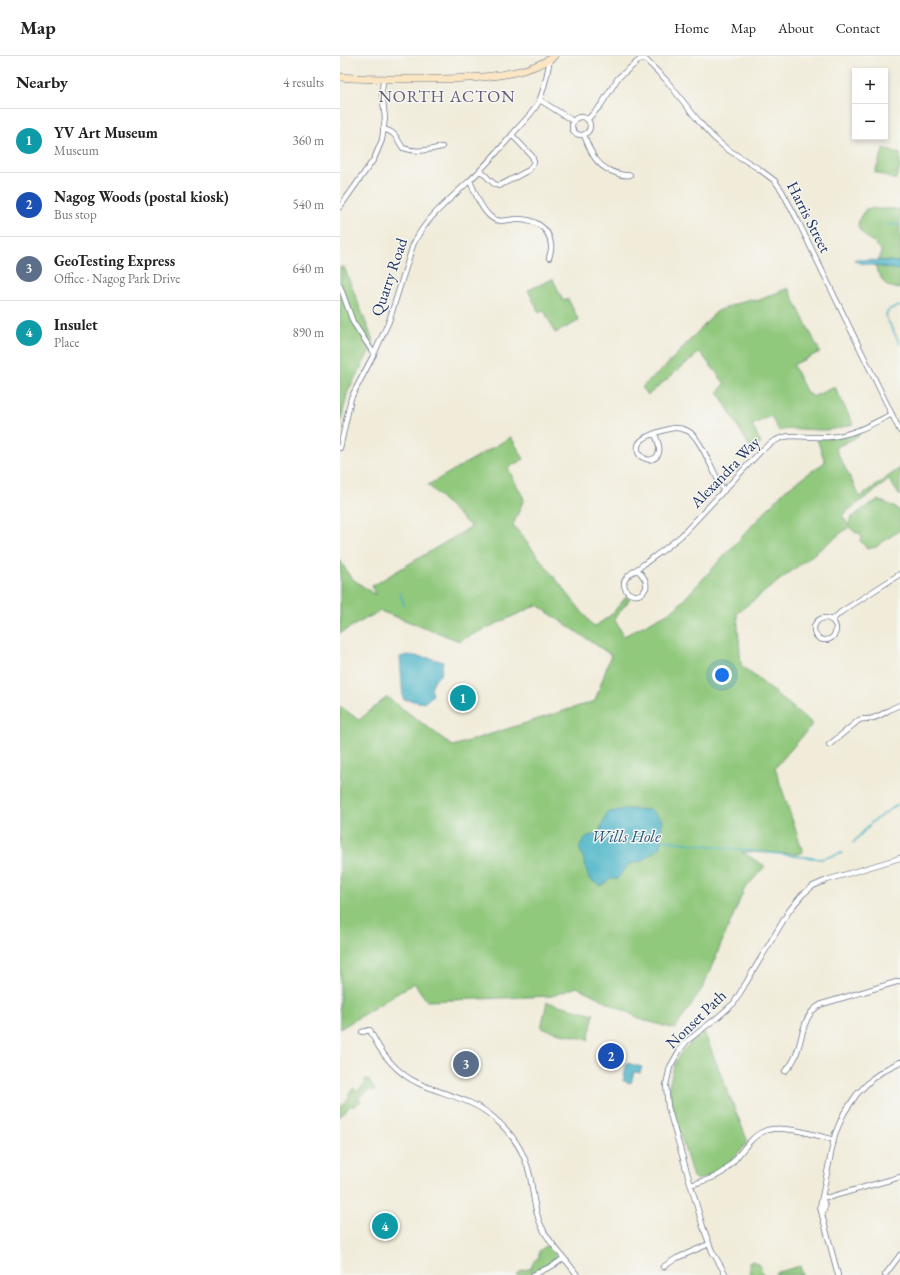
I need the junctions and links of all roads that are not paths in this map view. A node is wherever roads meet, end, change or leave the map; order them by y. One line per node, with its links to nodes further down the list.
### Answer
1 (642, 56): 6 (street); 19 (street, Harris Street)
2 (552, 57): 4 (main road); 5 (street, Quarry Road)
3 (340, 77): 4 (main road)
4 (383, 80): 8 (street)
5 (540, 100): 7 (street); 9 (street, Quarry Road)
6 (588, 119): 7 (street); 10 (street)
7 (573, 121): 10 (street)
8 (383, 129): 11 (street); 15 (street)
9 (512, 135): 12 (street, Quarry Road); 12 (street)
10 (584, 135): 13 (street)
11 (442, 147)
12 (480, 170): 14 (street, Quarry Road)
13 (630, 175)
14 (470, 181): 16 (street); 18 (street, Quarry Road)
15 (340, 207)
16 (549, 258)
17 (340, 286): 18 (street)
18 (374, 354): 22 (street, Quarry Road)
19 (892, 414): 20 (street, Harris Street); 23 (street, Alexandra Way)
20 (900, 431)
21 (655, 434): 21 (street); 23 (street)
22 (340, 448)
23 (724, 491): 24 (street, Alexandra Way)
24 (637, 569): 24 (street, Alexandra Way)
25 (900, 574): 26 (street)
26 (832, 620): 26 (street)
27 (900, 705): 28 (street)
28 (829, 745)
29 (900, 858): 36 (street, Nonset Path)
30 (900, 981): 33 (street)
31 (362, 1032): 40 (street)
32 (900, 1062): 34 (street)
33 (785, 1071)
34 (834, 1140): 36 (street); 37 (street)
35 (900, 1177): 37 (street)
36 (691, 1185): 38 (street, Nonset Path)
37 (822, 1197): 45 (street)
38 (709, 1244): 41 (street); 44 (street, Nonset Path)
39 (900, 1255): 46 (street)
40 (564, 1258): 42 (street); 43 (street)
41 (663, 1267)
42 (533, 1275)
43 (577, 1275)
44 (726, 1275)
45 (838, 1275)
46 (885, 1275)

